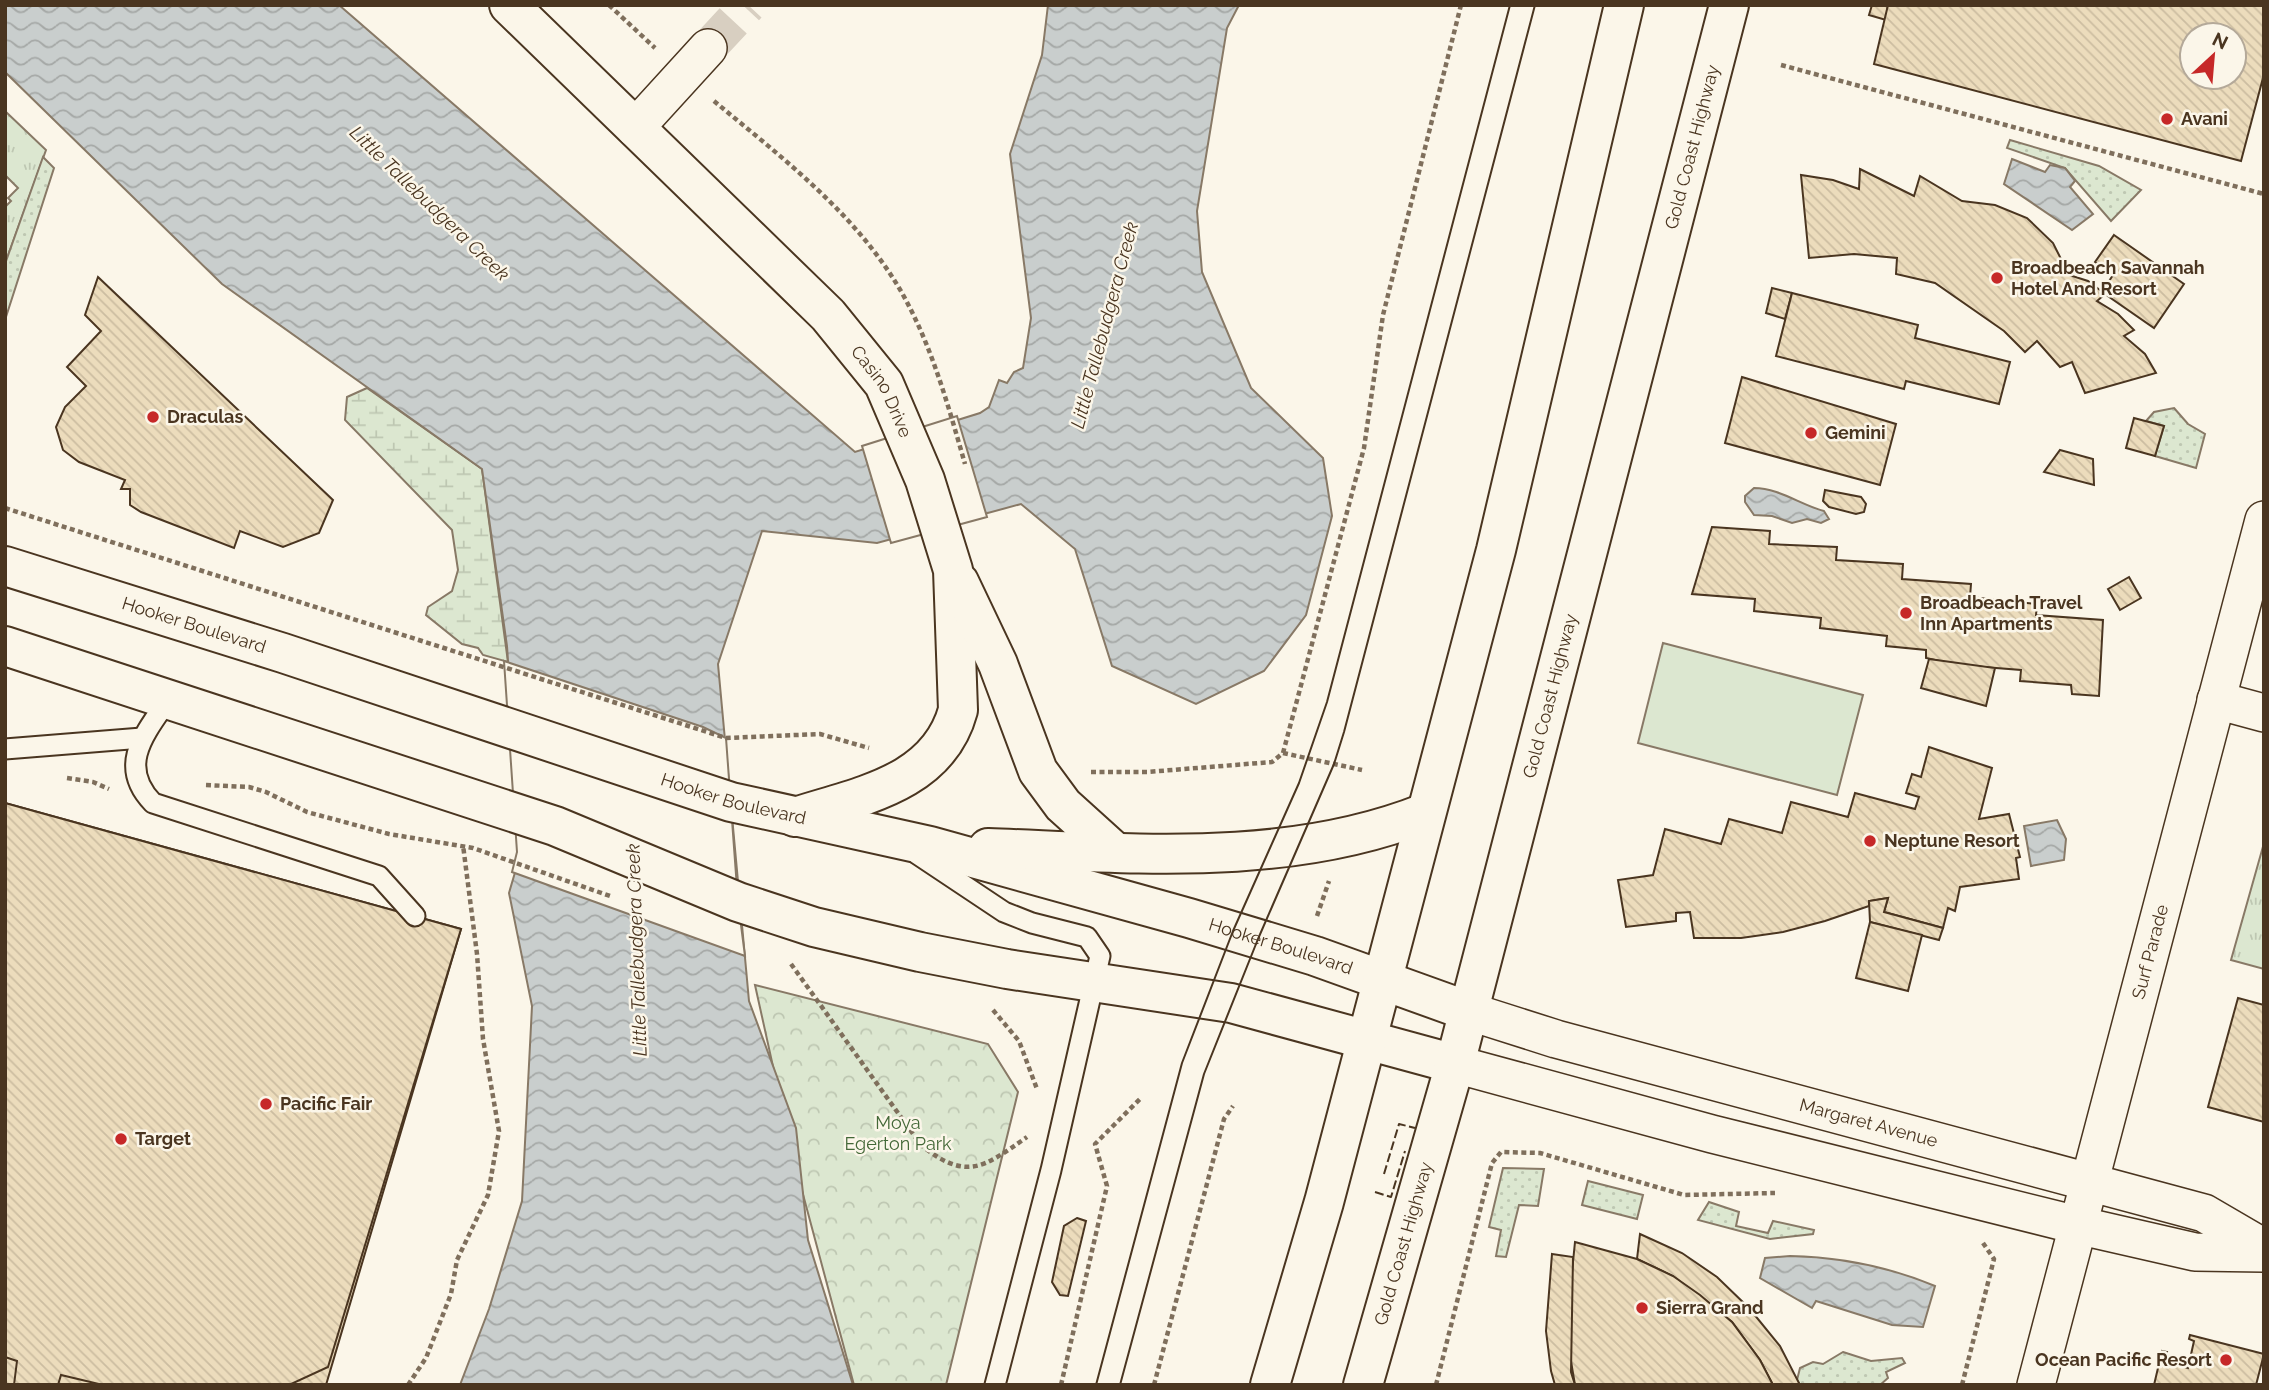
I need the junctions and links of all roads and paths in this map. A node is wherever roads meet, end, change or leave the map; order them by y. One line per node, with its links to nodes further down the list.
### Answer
1 (509, 5): 9 (main road, Casino Drive)
2 (609, 5): 8 (path)
3 (1461, 5): 23 (path)
4 (1624, 5): 26 (main road)
5 (1729, 5): 40 (main road, Gold Coast Highway)
6 (708, 48): 8 (street)
7 (1781, 65): 10 (path)
8 (684, 76): 9 (street); 11 (path)
9 (635, 128): 14 (main road, Casino Drive)
10 (2264, 194)
11 (948, 402)
12 (5, 508): 22 (path)
13 (2264, 520): 18 (street, Surf Parade)
14 (951, 565): 27 (main road, Casino Drive); 31 (main road)
15 (5, 566): 27 (main road, Hooker Boulevard)
16 (5, 646): 17 (main road)
17 (170, 697): 20 (lane); 38 (main road)
18 (2216, 700): 19 (street); 47 (street, Surf Parade)
19 (2264, 713)
20 (142, 738): 21 (lane); 34 (lane)
21 (5, 749)
22 (871, 749)
23 (1283, 753): 24 (path); 25 (path)
24 (1362, 771)
25 (1080, 772)
26 (1425, 813): 31 (main road); 37 (main road)
27 (795, 817): 28 (main road, Hooker Boulevard)
28 (911, 842): 31 (main road); 37 (main road, Hooker Boulevard); 38 (lane)
29 (463, 845): 53 (path)
30 (473, 848): 33 (path)
31 (1115, 852)
32 (1330, 877): 35 (path)
33 (618, 899)
34 (415, 916)
35 (1315, 922)
36 (799, 961): 46 (path)
37 (1382, 979): 40 (main road, Hooker Boulevard); 41 (main road)
38 (1096, 983): 41 (main road); 54 (lane)
39 (981, 1007): 43 (path)
40 (1468, 1011): 42 (main road, Gold Coast Highway); 47 (street, Margaret Avenue)
41 (1366, 1039): 42 (main road); 57 (main road)
42 (1455, 1064): 49 (street); 58 (main road, Gold Coast Highway)
43 (1038, 1091)
44 (1141, 1098): 55 (path)
45 (1233, 1106): 56 (path)
46 (1028, 1136)
47 (2089, 1181): 49 (street, Surf Parade); 51 (street, Margaret Avenue)
48 (1777, 1193): 59 (path)
49 (2077, 1226): 52 (street); 61 (street, Surf Parade)
50 (1982, 1241): 60 (path)
51 (2264, 1248)
52 (2264, 1253)
53 (408, 1385)
54 (995, 1385)
55 (1061, 1385)
56 (1154, 1385)
57 (1270, 1385)
58 (1363, 1385)
59 (1436, 1385)
60 (1962, 1385)
61 (2036, 1385)

